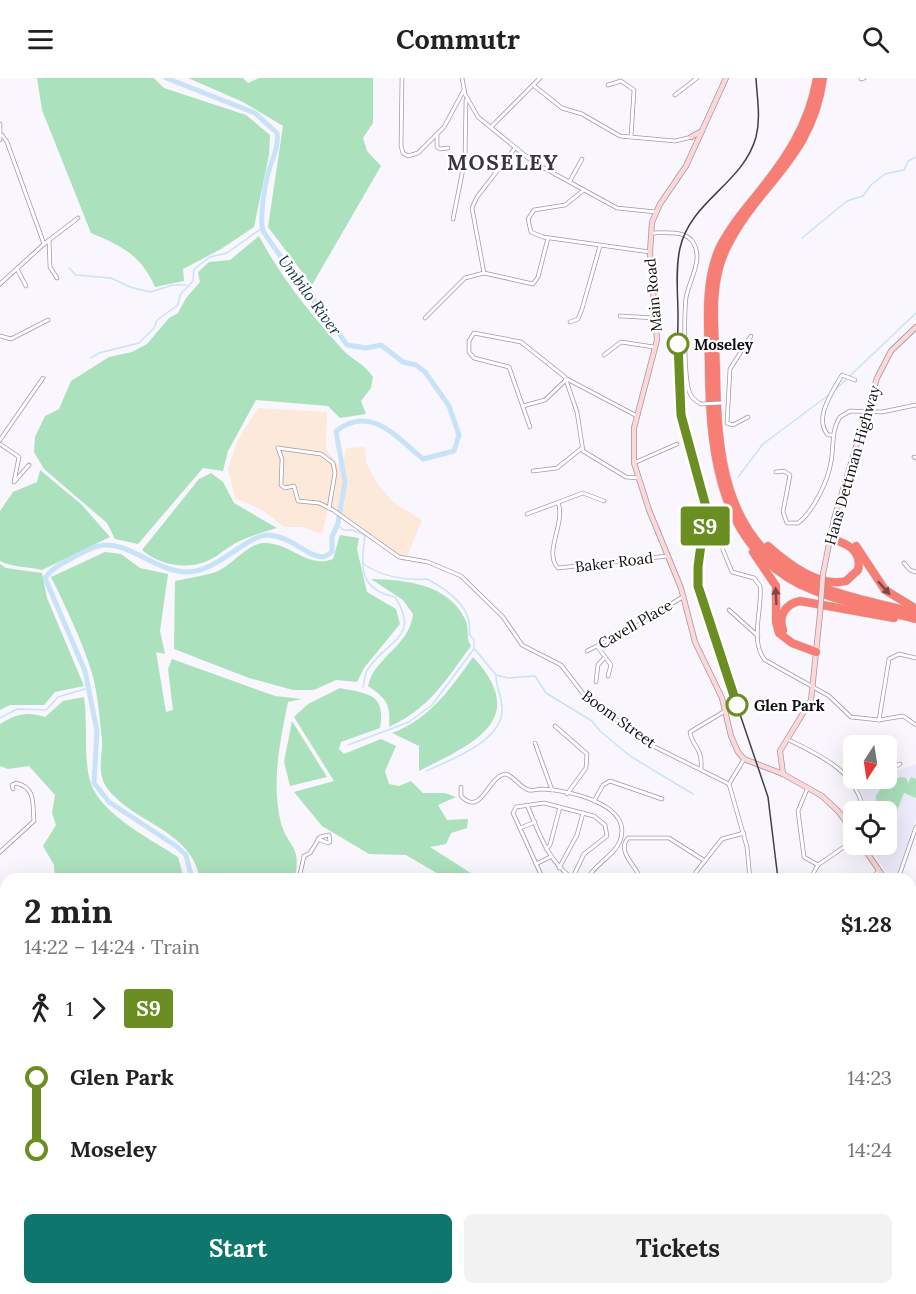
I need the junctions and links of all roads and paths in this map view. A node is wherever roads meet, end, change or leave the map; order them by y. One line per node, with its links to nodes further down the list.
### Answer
1 (402, 78): 18 (street)
2 (462, 78): 10 (street)
3 (540, 78): 8 (street)
4 (697, 78): 11 (street)
5 (726, 78): 17 (main road, Main Road)
6 (817, 78): 71 (highway)
7 (823, 78): 73 (highway)
8 (533, 85): 16 (street); 20 (street)
9 (608, 85): 20 (street)
10 (464, 90): 12 (street); 18 (street)
11 (675, 95)
12 (467, 98): 13 (street); 14 (street)
13 (471, 107): 14 (street); 16 (street)
14 (465, 108): 31 (street)
15 (0, 124): 19 (street)
16 (490, 127): 24 (street)
17 (704, 130): 21 (main road); 22 (main road, Main Road)
18 (437, 134): 25 (street)
19 (2, 135): 23 (street); 35 (street)
20 (631, 137): 21 (street)
21 (691, 137): 22 (street)
22 (700, 138): 29 (main road, Main Road)
23 (0, 140)
24 (515, 147): 27 (street); 39 (street)
25 (448, 148)
26 (582, 159): 27 (street)
27 (569, 182): 28 (street)
28 (584, 190): 29 (street); 33 (street)
29 (656, 212): 32 (main road, Main Road)
30 (78, 218): 34 (street)
31 (453, 219)
32 (650, 233): 37 (main road, Main Road); 56 (street, bridge)
33 (548, 237): 36 (street); 39 (street)
34 (49, 240): 35 (street); 40 (street)
35 (44, 244): 38 (street)
36 (600, 246): 37 (street); 47 (street)
37 (650, 252): 45 (main road, Main Road)
38 (17, 269): 41 (street); 42 (street)
39 (484, 273): 44 (street)
40 (57, 278)
41 (0, 284)
42 (26, 286)
43 (620, 316): 45 (street)
44 (425, 318)
45 (657, 318): 51 (main road, Main Road)
46 (48, 320): 49 (street)
47 (570, 322)
48 (916, 327): 59 (main road, Hans Dettman Highway)
49 (0, 336)
50 (751, 336): 56 (street)
51 (656, 347): 52 (street); 60 (main road, Main Road)
52 (604, 355)
53 (43, 378): 64 (street)
54 (567, 379): 58 (street); 58 (street); 60 (street); 66 (street)
55 (855, 380): 63 (street)
56 (728, 403): 61 (street)
57 (916, 405): 59 (street)
58 (523, 406): 62 (street)
59 (866, 411): 63 (street); 78 (main road, Hans Dettman Highway)
60 (637, 416): 67 (main road, Main Road)
61 (748, 417)
62 (530, 427)
63 (834, 435): 70 (street)
64 (0, 442): 68 (street)
65 (677, 444): 67 (street)
66 (582, 448): 69 (street); 72 (street)
67 (634, 464): 72 (main road, Main Road)
68 (29, 465)
69 (533, 471)
70 (776, 472)
71 (718, 475): 86 (highway); 89 (highway, one-way to 71)
72 (638, 478): 80 (main road, Main Road)
73 (733, 499): 78 (highway); 85 (highway)
74 (604, 501): 75 (street)
75 (558, 502): 77 (street); 80 (street, Baker Road)
76 (331, 509): 76 (street, Boom Street); 105 (street, Boom Street)
77 (527, 514)
78 (830, 536): 85 (highway, one-way to 85); 89 (main road, Hans Dettman Highway, bridge)
79 (722, 539): 87 (street)
80 (668, 556): 83 (main road, Main Road)
81 (904, 563): 82 (street)
82 (916, 572)
83 (684, 596): 88 (street, Cavell Place); 96 (main road, Main Road)
84 (729, 610): 87 (street)
85 (916, 610)
86 (916, 621): 89 (highway)
87 (758, 636): 95 (street)
88 (597, 646): 90 (street, Cavell Place); 91 (street)
89 (816, 650): 95 (main road, Hans Dettman Highway)
90 (587, 651)
91 (605, 657): 93 (street); 94 (street)
92 (916, 658): 97 (street)
93 (608, 676)
94 (596, 682)
95 (813, 689): 97 (street); 100 (main road, Hans Dettman Highway)
96 (725, 711): 102 (main road, Main Road); 105 (street)
97 (879, 720): 98 (street)
98 (916, 725)
99 (555, 726): 113 (street)
100 (787, 739): 106 (street); 107 (main road)
101 (535, 743): 112 (street)
102 (744, 759): 107 (main road); 108 (street)
103 (900, 764): 104 (street)
104 (897, 765)
105 (701, 769): 108 (street, Boom Street)
106 (843, 772)
107 (783, 774): 110 (main road)
108 (729, 784): 123 (street)
109 (461, 787): 112 (street)
110 (808, 787): 119 (main road); 132 (street)
111 (13, 789): 127 (street)
112 (552, 790): 113 (street)
113 (567, 794): 115 (street)
114 (662, 799): 115 (street)
115 (594, 801): 139 (street)
116 (527, 805): 117 (street); 120 (street); 122 (street)
117 (560, 807): 118 (street); 126 (street)
118 (583, 813): 133 (street); 138 (street)
119 (843, 819)
120 (535, 822): 122 (street); 126 (street)
121 (916, 827): 146 (street)
122 (520, 828): 131 (street)
123 (744, 833): 130 (street); 142 (street)
124 (318, 839): 124 (street); 135 (street)
125 (843, 848): 132 (street)
126 (546, 849): 129 (street)
127 (0, 852)
128 (869, 855): 134 (main road)
129 (550, 857): 131 (street); 133 (street)
130 (705, 861): 140 (street); 141 (street)
131 (536, 864): 136 (street)
132 (818, 865): 143 (street)
133 (559, 868): 137 (street)
134 (879, 870): 144 (street); 145 (main road)
135 (300, 873)
136 (540, 873)
137 (565, 873)
138 (575, 873)
139 (590, 873)
140 (637, 873)
141 (698, 873)
142 (749, 873)
143 (813, 873)
144 (877, 873)
145 (881, 873)
146 (900, 873)

